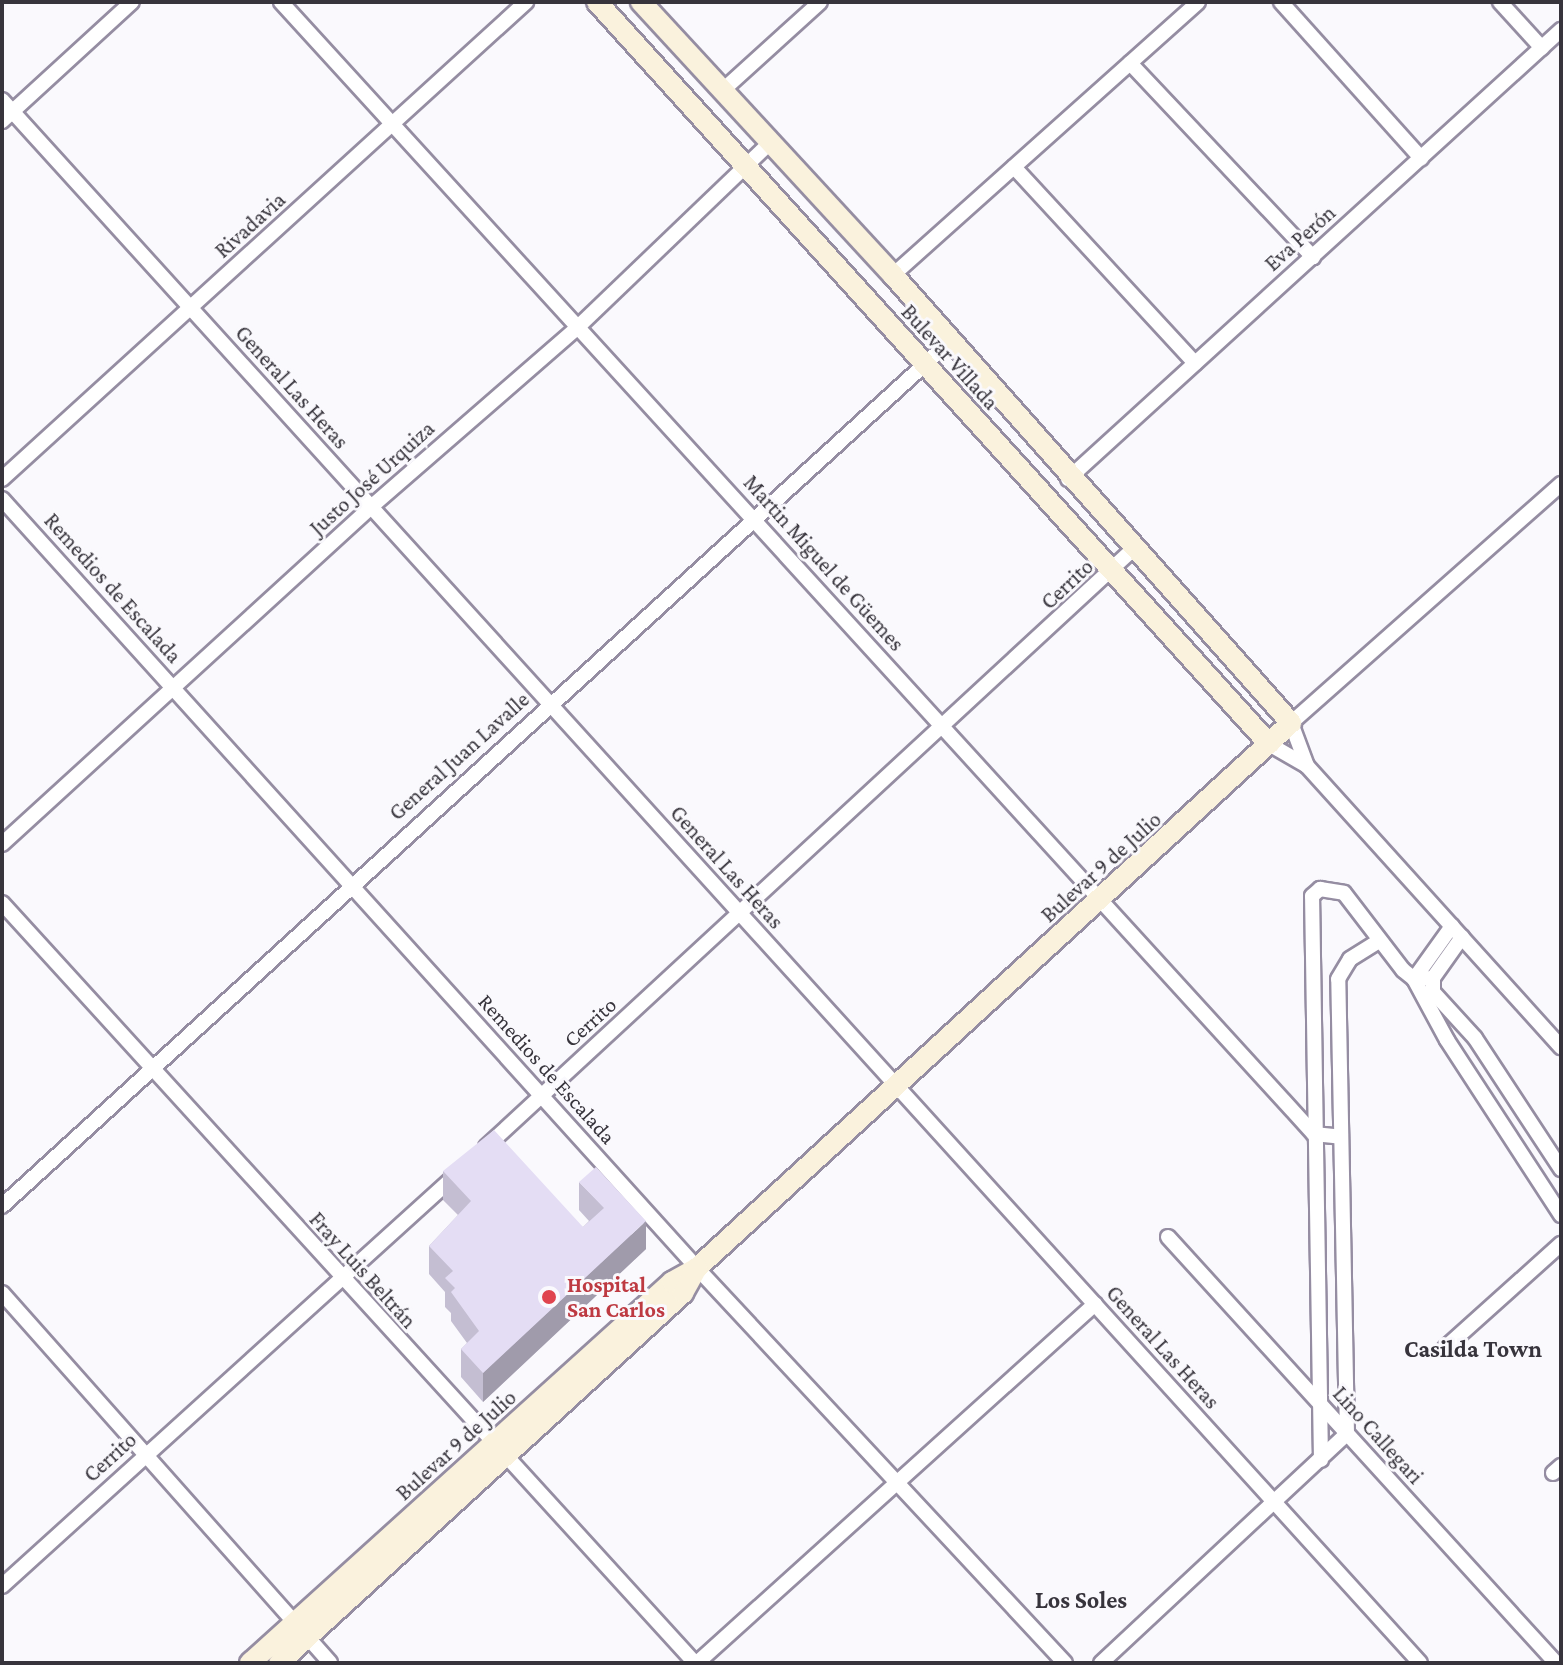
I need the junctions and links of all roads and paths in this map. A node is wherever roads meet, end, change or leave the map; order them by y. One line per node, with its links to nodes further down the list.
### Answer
1 (132, 2): 15 (street)
2 (281, 2): 16 (street, Martin Miguel de Güemes)
3 (526, 2): 16 (street, Rivadavia)
4 (597, 2): 19 (main road, Bulevar Villada)
5 (641, 2): 13 (main road, Bulevar Villada)
6 (820, 2): 13 (street)
7 (1198, 2): 12 (street)
8 (1281, 2): 18 (street)
9 (1500, 2): 11 (street)
10 (1561, 30): 11 (street, Eva Perón)
11 (1542, 48): 18 (street, Eva Perón)
12 (1130, 63): 20 (street); 21 (street)
13 (722, 91): 17 (main road, Bulevar Villada)
14 (2, 100): 15 (street, General Las Heras)
15 (7, 116): 23 (street, General Las Heras)
16 (393, 127): 23 (street, Rivadavia); 24 (street, Martin Miguel de Güemes)
17 (769, 144): 19 (street, Justo José Urquiza); 22 (main road, Bulevar Villada)
18 (1421, 158): 21 (street, Eva Perón)
19 (749, 167): 24 (street, Justo José Urquiza); 27 (main road, Bulevar Villada)
20 (1014, 167): 22 (street); 26 (street)
21 (1313, 257): 26 (street, Eva Perón)
22 (893, 275): 25 (main road, Bulevar Villada)
23 (190, 309): 28 (street, Rivadavia); 32 (street, General Las Heras)
24 (580, 325): 32 (street, Justo José Urquiza); 33 (street, Martin Miguel de Güemes)
25 (948, 343): 27 (street, General Juan Lavalle); 29 (main road, Bulevar Villada)
26 (1195, 363): 29 (street, Eva Perón)
27 (925, 365): 33 (street, General Juan Lavalle); 35 (main road, Bulevar Villada)
28 (2, 479)
29 (1068, 479): 34 (main road, Bulevar Villada)
30 (1561, 484): 38 (street, Bulevar 9 de Julio)
31 (2, 499): 36 (street, Remedios de Escalada)
32 (371, 507): 36 (street, Justo José Urquiza); 37 (street, General Las Heras)
33 (752, 518): 37 (street, General Juan Lavalle); 39 (street, Martin Miguel de Güemes)
34 (1132, 550): 35 (street, Cerrito); 38 (main road, Bulevar Villada)
35 (1111, 573): 39 (street, Cerrito); 40 (main road, Bulevar Villada)
36 (173, 687): 42 (street, Justo José Urquiza); 43 (street, Remedios de Escalada)
37 (549, 703): 43 (street, General Juan Lavalle); 46 (street, General Las Heras)
38 (1291, 723): 40 (main road, Bulevar 9 de Julio); 41 (street)
39 (945, 728): 44 (street, Martin Miguel de Güemes); 46 (street, Cerrito)
40 (1269, 744): 41 (street); 44 (main road, Bulevar 9 de Julio)
41 (1307, 766): 47 (street)
42 (2, 844)
43 (350, 884): 52 (street, General Juan Lavalle); 54 (street, Remedios de Escalada)
44 (1102, 899): 53 (main road, Bulevar 9 de Julio); 55 (street, Martin Miguel de Güemes)
45 (2, 903): 52 (street, Fray Luis Beltrán)
46 (742, 915): 53 (street, General Las Heras); 54 (street, Cerrito)
47 (1457, 932): 49 (street); 50 (street); 51 (street)
48 (1379, 941): 50 (street); 55 (street); 56 (street)
49 (1433, 978): 50 (street); 57 (street)
50 (1414, 979): 59 (street)
51 (1561, 1047)
52 (151, 1068): 58 (street, General Juan Lavalle); 63 (street, Fray Luis Beltrán)
53 (898, 1087): 62 (main road, Bulevar 9 de Julio); 65 (street, General Las Heras)
54 (541, 1096): 62 (street, Remedios de Escalada); 63 (street, Cerrito)
55 (1314, 1134): 56 (street); 67 (street)
56 (1341, 1137): 68 (street)
57 (1561, 1169)
58 (2, 1206)
59 (1561, 1215)
60 (1168, 1237): 67 (street, Lino Callegari)
61 (1561, 1244): 66 (street)
62 (697, 1268): 69 (main road, Bulevar 9 de Julio); 72 (street, Remedios de Escalada)
63 (342, 1280): 69 (street, Fray Luis Beltrán); 70 (street, Cerrito)
64 (2, 1293): 70 (street)
65 (1095, 1304): 72 (street); 73 (street, General Las Heras)
66 (1445, 1348)
67 (1320, 1404): 68 (street, Lino Callegari); 71 (street)
68 (1347, 1434): 71 (street); 83 (street, Lino Callegari)
69 (497, 1452): 75 (main road, Bulevar 9 de Julio); 79 (street, Fray Luis Beltrán)
70 (144, 1456): 74 (street, Cerrito); 75 (street)
71 (1321, 1460): 73 (street)
72 (895, 1481): 79 (street); 80 (street, Remedios de Escalada)
73 (1276, 1504): 81 (street); 82 (street, General Las Heras)
74 (2, 1586)
75 (301, 1631): 76 (main road, Bulevar 9 de Julio); 77 (main road, Bulevar 9 de Julio); 78 (street)
76 (250, 1663)
77 (279, 1663)
78 (330, 1663)
79 (696, 1663)
80 (1065, 1663)
81 (1101, 1663)
82 (1420, 1663)
83 (1556, 1663)

